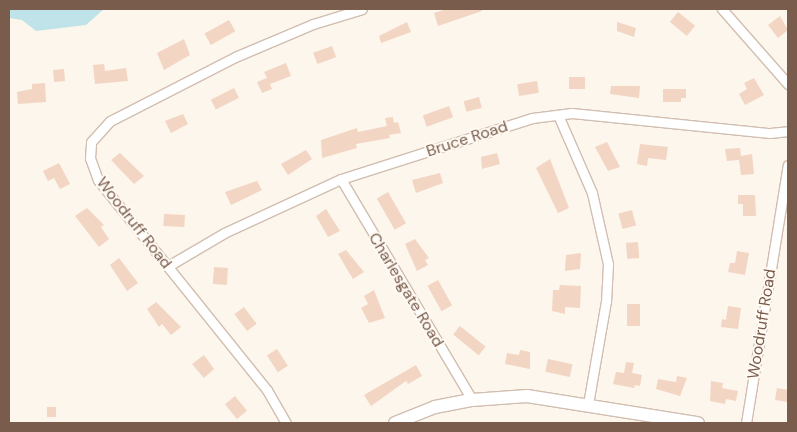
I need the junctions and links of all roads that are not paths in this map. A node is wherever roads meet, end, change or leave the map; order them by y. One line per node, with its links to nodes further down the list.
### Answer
1 (362, 9): 8 (street, Woodruff Road)
2 (722, 9): 3 (street)
3 (788, 84)
4 (558, 115): 5 (street, Bruce Road); 7 (street, Bruce Road); 10 (street)
5 (788, 131)
6 (788, 165): 15 (street, Woodruff Road)
7 (341, 179): 8 (street, Bruce Road); 9 (street, Charlesgate Road)
8 (168, 266): 12 (street, Woodruff Road)
9 (472, 400): 10 (main road); 13 (main road)
10 (588, 404): 11 (main road)
11 (655, 421): 14 (main road)
12 (286, 423)
13 (395, 423)
14 (698, 423)
15 (746, 423)

